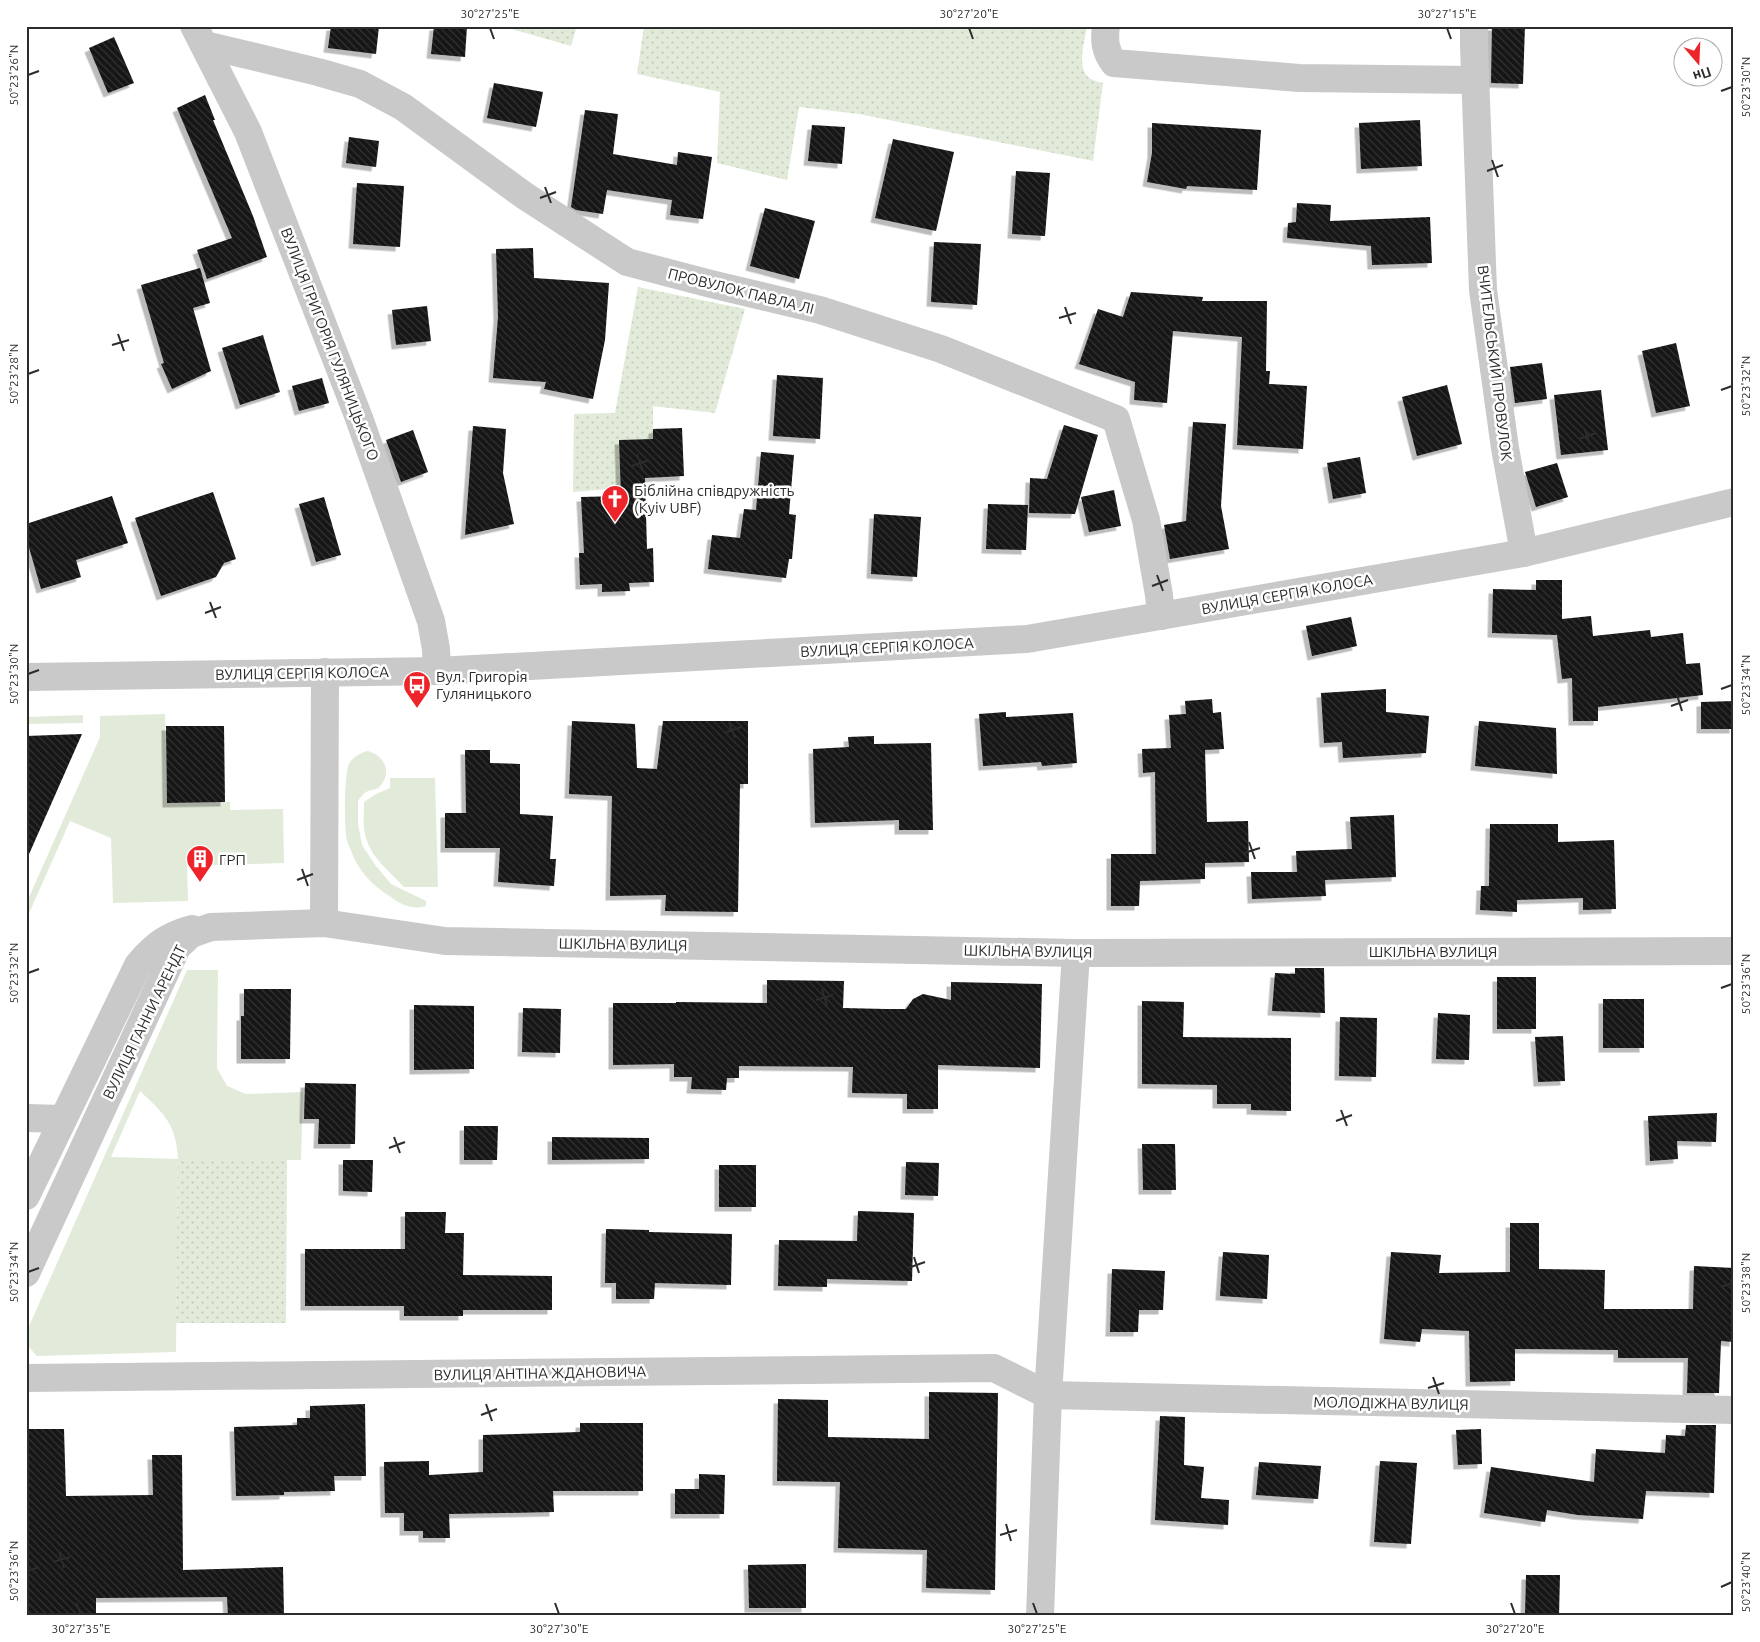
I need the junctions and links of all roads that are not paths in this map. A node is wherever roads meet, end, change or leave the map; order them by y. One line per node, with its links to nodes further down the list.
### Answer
1 (1106, 26): 4 (street)
2 (1474, 26): 4 (street, ВЧИТЕЛЬСЬКИЙ ПРОВУЛОК)
3 (199, 36): 7 (street, ПРОВУЛОК ПАВЛА ЛІ); 8 (street, ВУЛИЦЯ ГРИГОРІЯ ГУЛЯНИЦЬКОГО)
4 (1476, 80): 6 (street, ВЧИТЕЛЬСЬКИЙ ПРОВУЛОК)
5 (1734, 502): 6 (street, ВУЛИЦЯ СЕРГІЯ КОЛОСА)
6 (1524, 553): 7 (street, ВУЛИЦЯ СЕРГІЯ КОЛОСА)
7 (1161, 616): 8 (street, ВУЛИЦЯ СЕРГІЯ КОЛОСА)
8 (436, 671): 9 (street, ВУЛИЦЯ СЕРГІЯ КОЛОСА)
9 (326, 672): 10 (street, ВУЛИЦЯ СЕРГІЯ КОЛОСА); 11 (street)
10 (26, 677)
11 (324, 923): 12 (street, ВУЛИЦЯ ГАННИ АРЕНДТ); 14 (street, ШКІЛЬНА ВУЛИЦЯ)
12 (221, 926): 16 (street); 18 (street, ВУЛИЦЯ ГАННИ АРЕНДТ)
13 (1734, 950): 14 (street, ШКІЛЬНА ВУЛИЦЯ)
14 (1076, 952): 20 (street)
15 (26, 1118): 16 (street)
16 (63, 1119): 17 (street)
17 (26, 1196)
18 (26, 1273)
19 (26, 1378): 20 (street, ВУЛИЦЯ АНТІНА ЖДАНОВИЧА)
20 (1048, 1395): 21 (street, МОЛОДІЖНА ВУЛИЦЯ); 22 (street)
21 (1734, 1410)
22 (1040, 1616)

